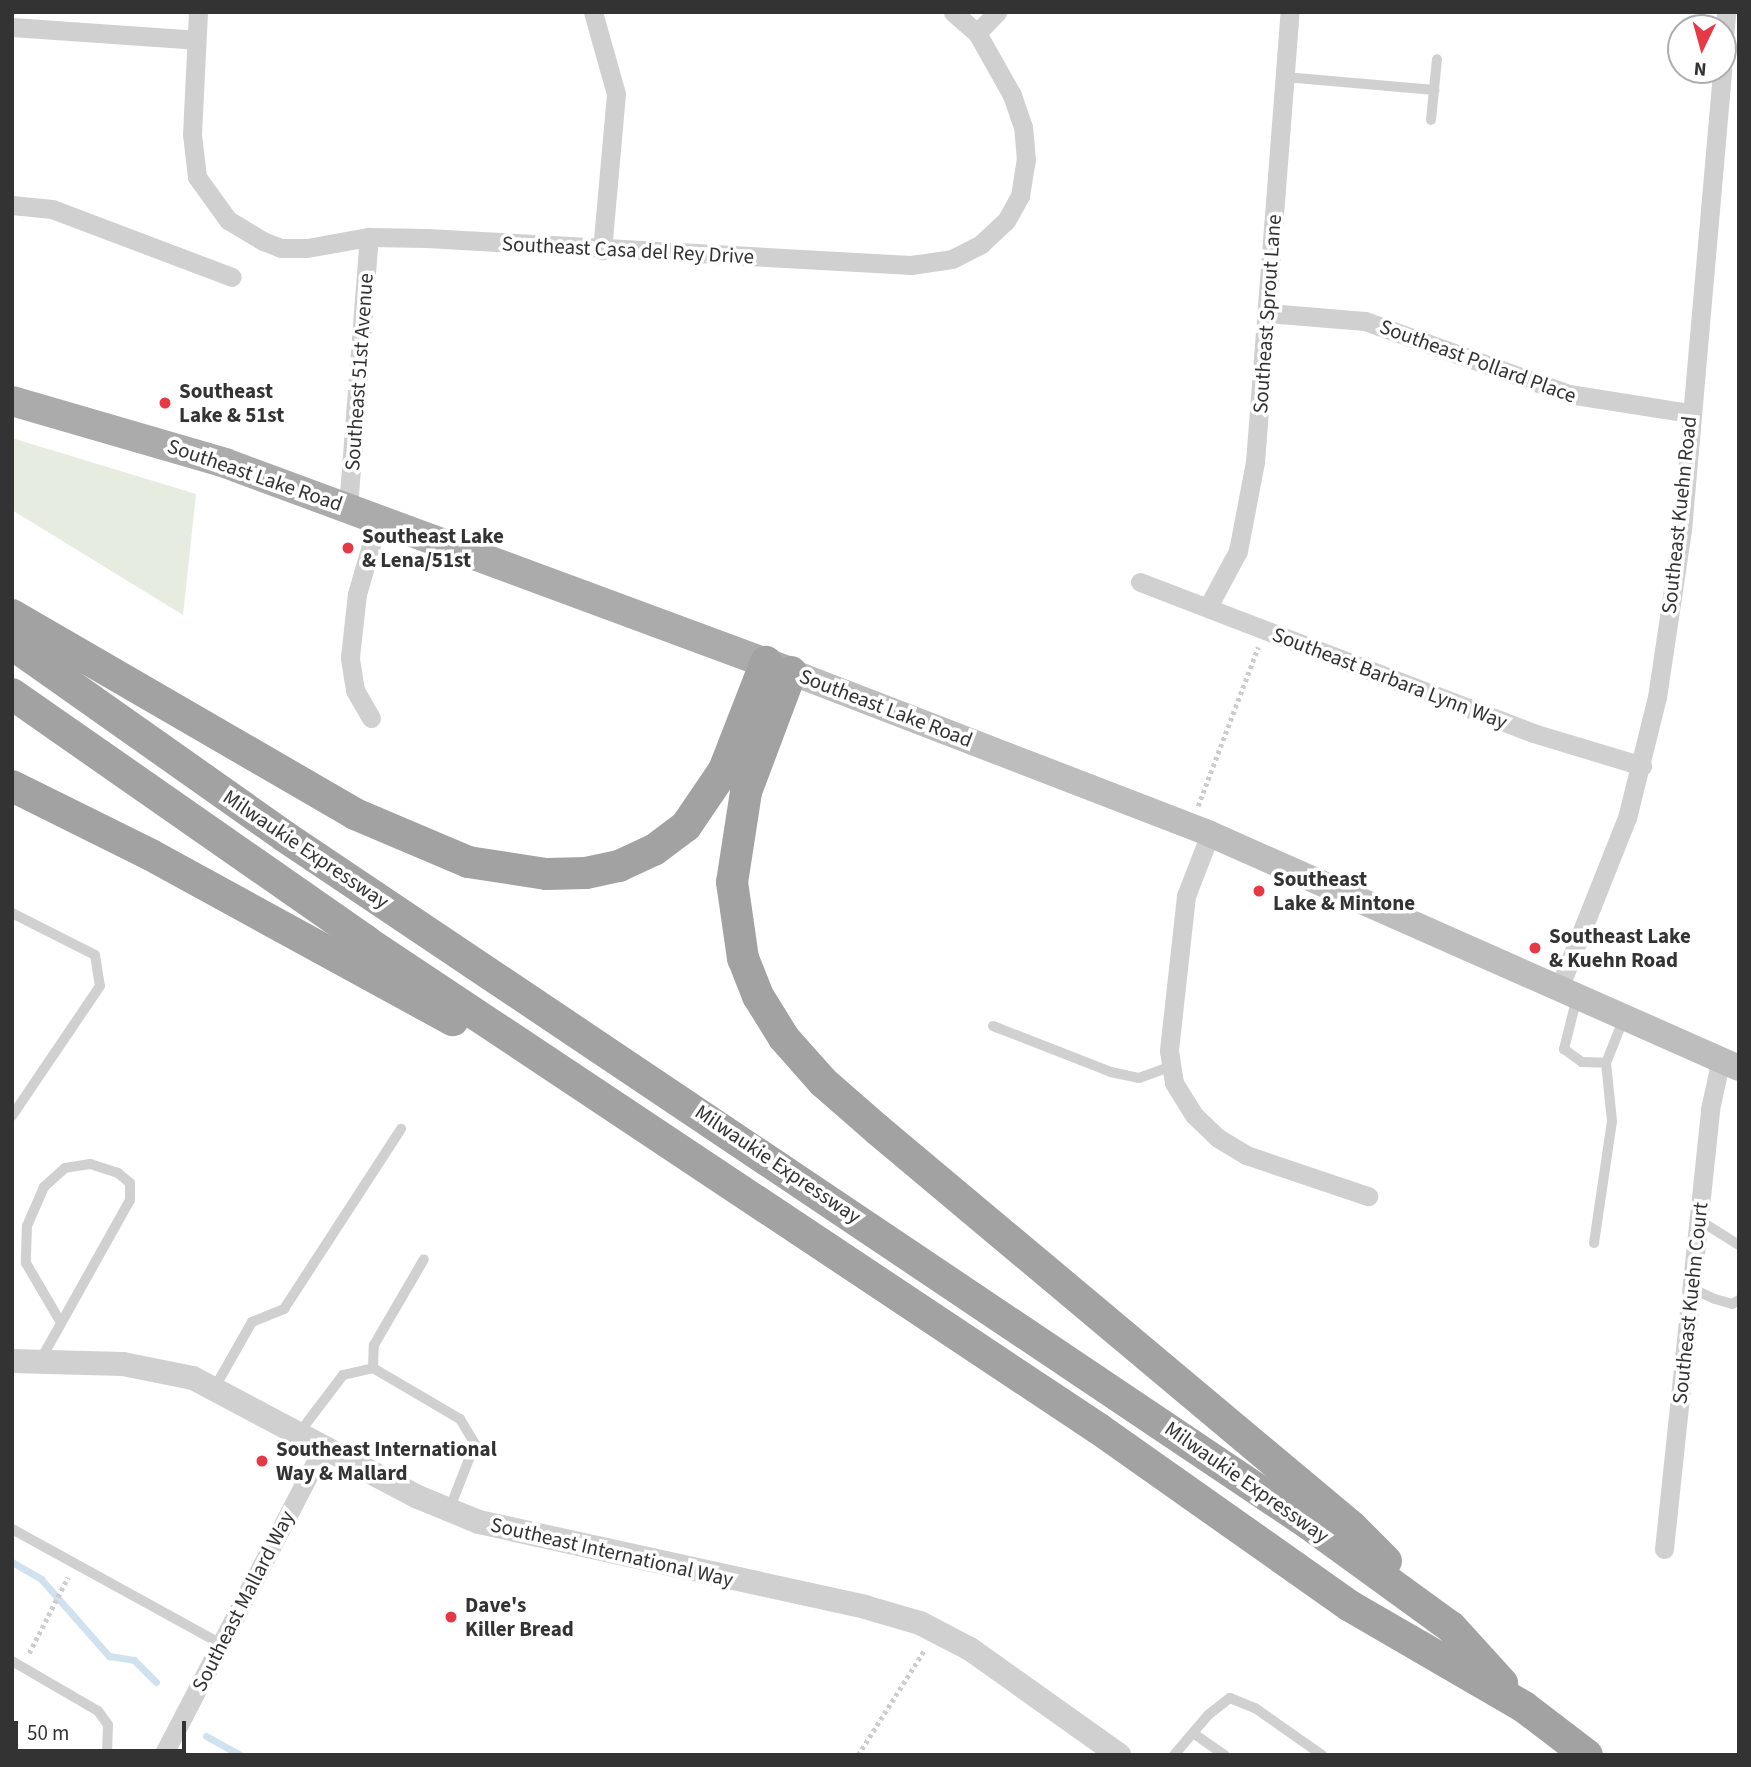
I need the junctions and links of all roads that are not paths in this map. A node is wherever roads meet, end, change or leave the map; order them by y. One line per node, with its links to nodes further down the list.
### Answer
1 (198, 12): 8 (street, Southeast Casa del Rey Drive)
2 (593, 12): 16 (street)
3 (953, 12): 7 (street, Southeast Casa del Rey Drive)
4 (997, 12): 7 (street)
5 (1290, 12): 10 (street, Southeast Sprout Lane)
6 (12, 27): 8 (street)
7 (977, 33): 16 (street, Southeast Casa del Rey Drive)
8 (196, 40): 15 (street, Southeast Casa del Rey Drive)
9 (1437, 59): 12 (lane)
10 (1285, 76): 12 (lane); 18 (street, Southeast Sprout Lane)
11 (1721, 84): 20 (street, Southeast Kuehn Road)
12 (1434, 90): 13 (lane)
13 (1431, 120)
14 (12, 205): 17 (street)
15 (369, 237): 16 (street, Southeast Casa del Rey Drive); 21 (street, Southeast 51st Avenue)
16 (603, 250)
17 (232, 277)
18 (1268, 313): 20 (street, Southeast Pollard Place); 24 (street, Southeast Sprout Lane)
19 (12, 401): 21 (main road, Southeast Lake Road)
20 (1689, 413): 30 (street, Southeast Kuehn Road)
21 (348, 507): 22 (main road, Southeast Lake Road)
22 (379, 518): 27 (main road, Southeast Lake Road); 29 (street)
23 (1140, 582): 24 (street, Southeast Barbara Lynn Way)
24 (1208, 607): 30 (street, Southeast Barbara Lynn Way)
25 (12, 615): 27 (highway)
26 (12, 644): 60 (highway, Milwaukie Expressway)
27 (779, 667): 32 (main road, Southeast Lake Road); 60 (highway)
28 (12, 694): 41 (highway, Milwaukie Expressway)
29 (370, 718)
30 (1642, 766): 34 (street, Southeast Kuehn Road)
31 (12, 786): 41 (highway)
32 (1200, 830): 34 (main road, Southeast Lake Road); 39 (street)
33 (12, 913): 40 (lane)
34 (1569, 990): 35 (main road, Southeast Lake Road); 37 (lane)
35 (1626, 1014): 37 (lane); 38 (main road, Southeast Lake Road)
36 (993, 1026): 39 (lane)
37 (1606, 1063): 45 (lane)
38 (1730, 1063): 44 (street, Southeast Kuehn Court)
39 (1170, 1067): 43 (street)
40 (12, 1116)
41 (629, 1116): 63 (highway, Milwaukie Expressway)
42 (401, 1129): 54 (lane)
43 (1368, 1196)
44 (1699, 1220): 46 (lane); 48 (street, Southeast Kuehn Court)
45 (1594, 1243)
46 (1739, 1245)
47 (424, 1259): 53 (lane)
48 (1692, 1289): 49 (lane); 59 (street, Southeast Kuehn Court)
49 (1739, 1300)
50 (61, 1323): 50 (lane); 52 (lane)
51 (12, 1362): 52 (street, Southeast International Way)
52 (40, 1362): 54 (street, Southeast International Way)
53 (373, 1368): 55 (lane); 57 (lane)
54 (215, 1387): 55 (street, Southeast International Way)
55 (299, 1433): 56 (street, Southeast International Way)
56 (323, 1447): 57 (street, Southeast International Way); 61 (street, Southeast Mallard Way)
57 (449, 1511): 67 (street, Southeast International Way)
58 (12, 1529): 61 (lane)
59 (1664, 1549)
60 (1451, 1627): 63 (highway, Milwaukie Expressway)
61 (222, 1644): 66 (street, Southeast Mallard Way)
62 (12, 1661): 65 (lane)
63 (1524, 1707): 71 (highway, Milwaukie Expressway)
64 (1193, 1732): 68 (lane); 69 (lane); 70 (lane)
65 (107, 1755)
66 (163, 1755)
67 (1119, 1755)
68 (1174, 1755)
69 (1225, 1755)
70 (1322, 1755)
71 (1587, 1755)

